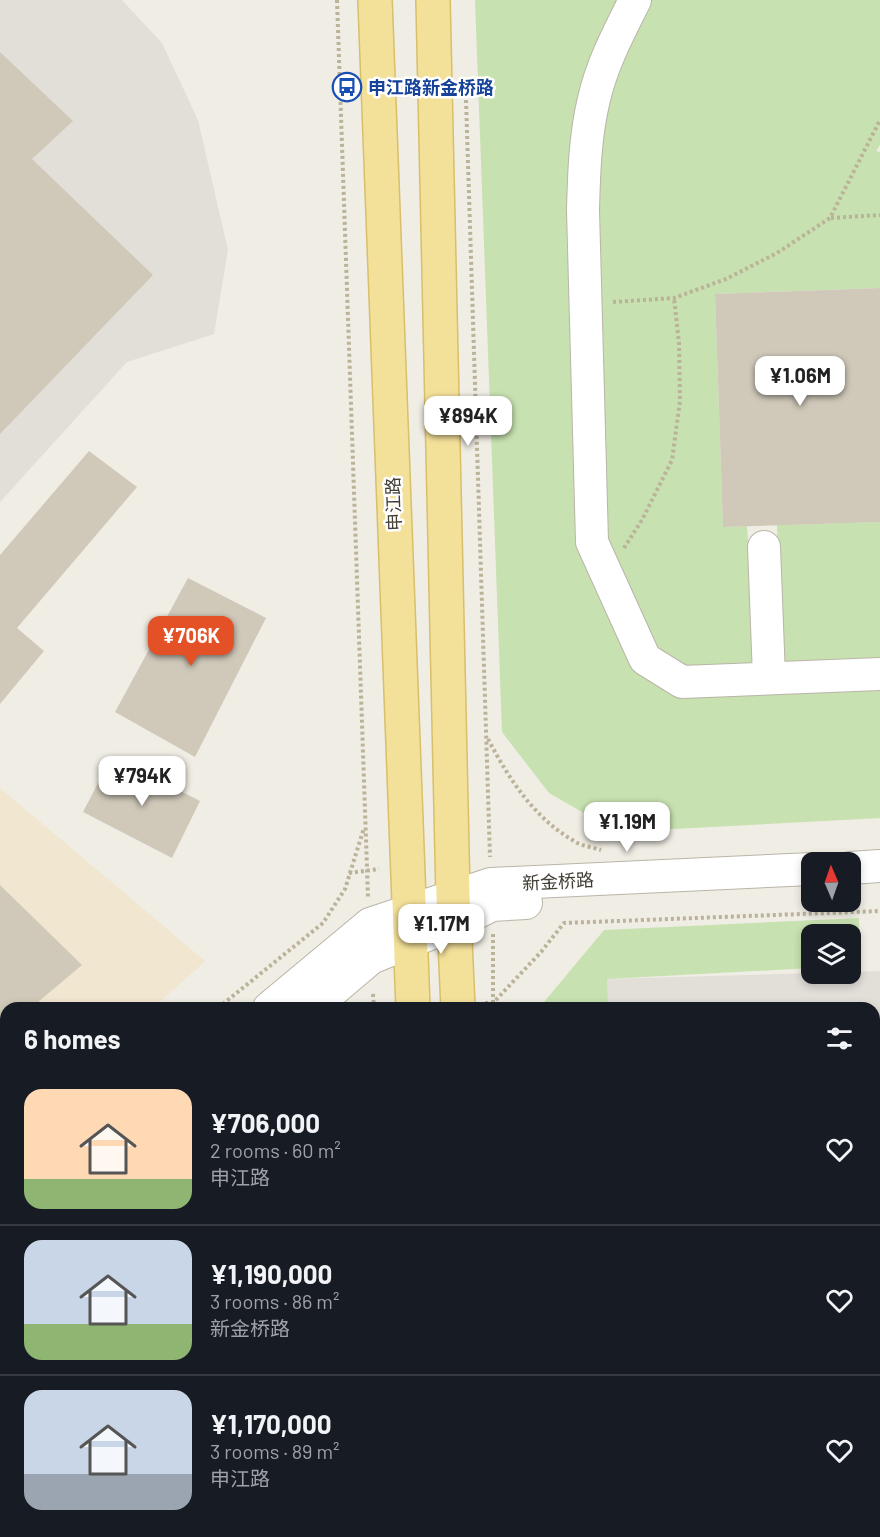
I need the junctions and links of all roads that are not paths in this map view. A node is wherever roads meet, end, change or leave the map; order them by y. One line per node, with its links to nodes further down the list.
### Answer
1 (375, 0): 14 (main road, 申江路)
2 (433, 0): 13 (main road)
3 (635, 0): 6 (street)
4 (764, 547): 6 (street)
5 (880, 674): 6 (street)
6 (769, 677)
7 (880, 866): 8 (street)
8 (861, 867)
9 (801, 870): 13 (street, 新金桥路)
10 (880, 888): 11 (street)
11 (861, 889)
12 (801, 891): 13 (street, 新金桥路)
13 (454, 910): 14 (street, 新金桥路); 18 (main road)
14 (409, 926): 15 (street, 新金桥路); 16 (street, 新金桥路); 17 (main road, 申江路)
15 (276, 1002)
16 (319, 1002)
17 (413, 1002)
18 (458, 1002)

